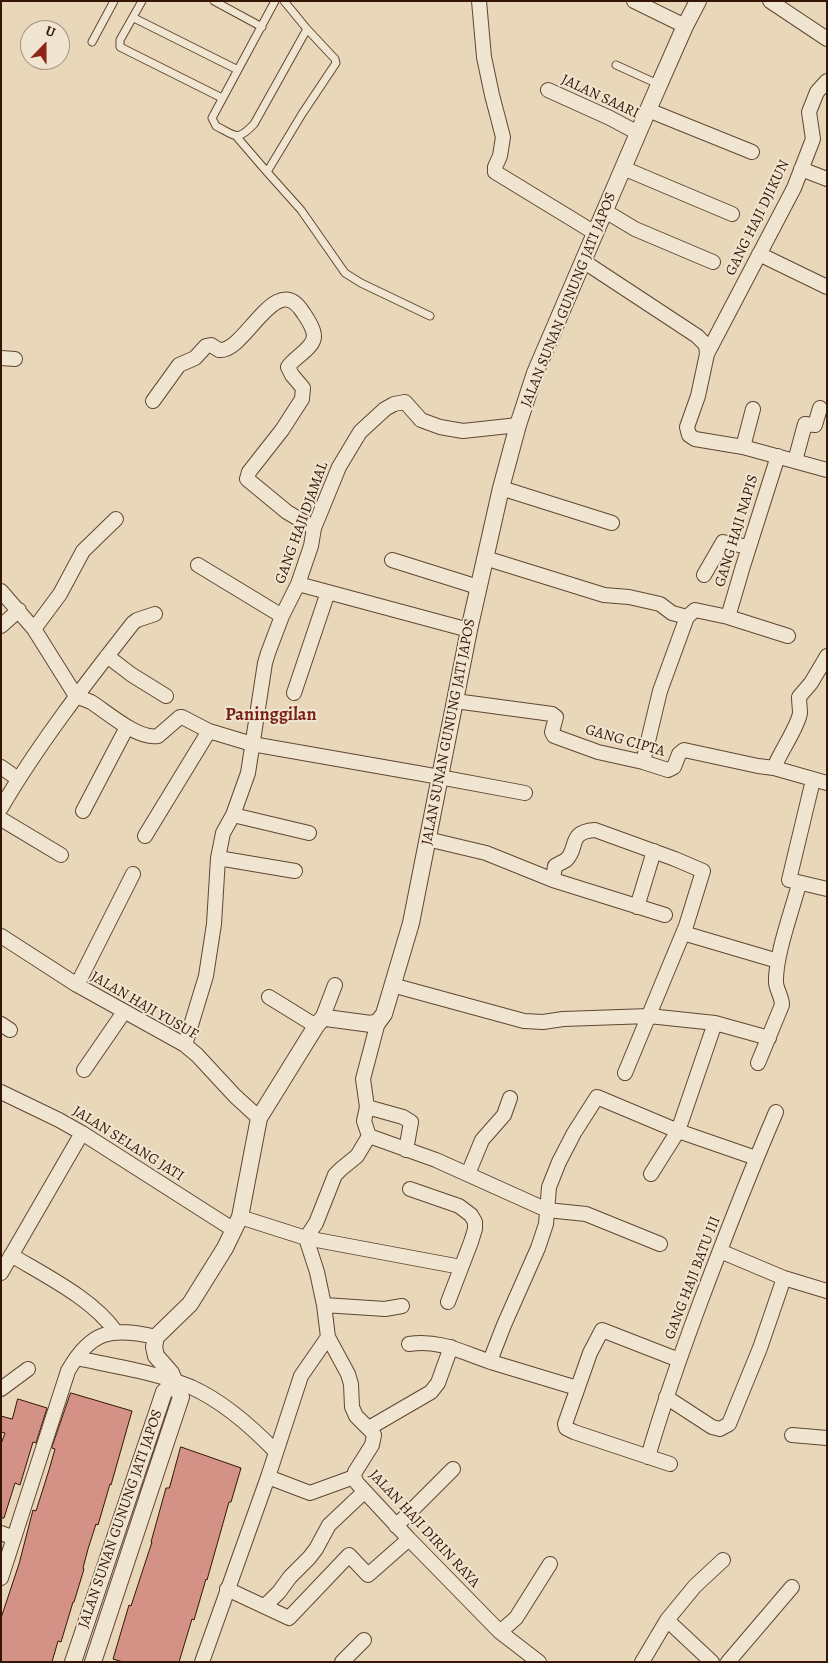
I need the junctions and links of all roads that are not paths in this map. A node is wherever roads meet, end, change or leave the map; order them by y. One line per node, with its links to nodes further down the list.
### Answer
1 (114, 1): 15 (lane)
2 (142, 1): 10 (lane)
3 (214, 1): 12 (lane)
4 (275, 1): 12 (lane)
5 (284, 1): 13 (lane)
6 (479, 1): 32 (street)
7 (634, 1): 11 (street)
8 (698, 1): 11 (street, JALAN SUNAN GUNUNG JATI JAPOS)
9 (770, 1): 14 (street)
10 (134, 18): 17 (lane); 21 (lane)
11 (685, 26): 19 (street, JALAN SUNAN GUNUNG JATI JAPOS)
12 (262, 27): 17 (lane)
13 (307, 29): 24 (lane); 28 (lane)
14 (827, 39)
15 (92, 42)
16 (616, 65): 19 (lane)
17 (238, 70): 21 (lane)
18 (827, 81): 27 (street, GANG HAJI DJIKUN)
19 (660, 85): 22 (street, JALAN SUNAN GUNUNG JATI JAPOS)
20 (548, 90): 23 (street, JALAN SAARI)
21 (222, 98): 24 (lane)
22 (648, 110): 23 (street, JALAN SUNAN GUNUNG JATI JAPOS); 25 (street)
23 (638, 133): 26 (street, JALAN SUNAN GUNUNG JATI JAPOS)
24 (236, 136): 28 (lane)
25 (752, 152)
26 (623, 168): 30 (street, JALAN SUNAN GUNUNG JATI JAPOS); 31 (street)
27 (801, 168): 29 (street); 33 (street, GANG HAJI DJIKUN)
28 (267, 172): 37 (lane)
29 (827, 179)
30 (605, 211): 32 (street, JALAN SUNAN GUNUNG JATI JAPOS); 35 (street)
31 (732, 214)
32 (595, 233): 34 (street, JALAN SUNAN GUNUNG JATI JAPOS)
33 (759, 254): 36 (street); 38 (street, GANG HAJI DJIKUN)
34 (583, 260): 38 (street); 42 (street, JALAN SUNAN GUNUNG JATI JAPOS)
35 (712, 262)
36 (827, 287)
37 (430, 316)
38 (707, 354): 43 (street, GANG HAJI DJIKUN)
39 (153, 401): 50 (street)
40 (820, 408): 45 (street)
41 (753, 409): 43 (street)
42 (518, 425): 47 (street, JALAN SUNAN GUNUNG JATI JAPOS); 50 (street, GANG HAJI DJAMAL)
43 (743, 447): 44 (street)
44 (778, 456): 45 (street); 51 (street, GANG HAJI NAPIS)
45 (795, 461): 46 (street)
46 (827, 470)
47 (501, 488): 49 (street); 52 (street, JALAN SUNAN GUNUNG JATI JAPOS)
48 (116, 519): 66 (street)
49 (612, 523)
50 (314, 528): 56 (street, GANG HAJI DJAMAL)
51 (748, 547): 55 (street); 64 (street, GANG HAJI NAPIS)
52 (485, 558): 57 (street, JALAN SUNAN GUNUNG JATI JAPOS); 63 (street)
53 (392, 560): 57 (street)
54 (198, 565): 62 (street)
55 (704, 575)
56 (298, 584): 59 (street); 62 (street, GANG HAJI DJAMAL)
57 (478, 587): 67 (street, JALAN SUNAN GUNUNG JATI JAPOS)
58 (1, 591): 60 (street)
59 (328, 592): 67 (street); 71 (street)
60 (19, 610): 65 (street); 66 (street)
61 (155, 614): 69 (street)
62 (282, 616): 77 (street, GANG HAJI DJAMAL)
63 (687, 617): 64 (street); 78 (street)
64 (728, 617): 68 (street)
65 (1, 626)
66 (34, 629): 72 (street)
67 (469, 630): 74 (street, JALAN SUNAN GUNUNG JATI JAPOS)
68 (788, 636)
69 (107, 656): 72 (street); 73 (street)
70 (827, 656): 80 (street)
71 (294, 692)
72 (76, 696): 75 (street); 82 (street)
73 (166, 696)
74 (455, 701): 78 (street, GANG CIPTA); 81 (street, JALAN SUNAN GUNUNG JATI JAPOS)
75 (126, 727): 76 (street); 86 (street)
76 (209, 731): 77 (street); 90 (street)
77 (252, 744): 81 (street); 87 (street, GANG HAJI DJAMAL)
78 (643, 762): 80 (street, GANG CIPTA)
79 (1, 767): 82 (street)
80 (774, 768): 83 (street, GANG CIPTA)
81 (440, 777): 84 (street); 91 (street, JALAN SUNAN GUNUNG JATI JAPOS)
82 (18, 779): 85 (street)
83 (820, 782): 98 (street)
84 (524, 793)
85 (1, 808)
86 (83, 811)
87 (234, 815): 89 (street); 94 (street, GANG HAJI DJAMAL)
88 (1, 819): 93 (street)
89 (309, 833)
90 (145, 836)
91 (427, 840): 97 (street); 105 (street, JALAN SUNAN GUNUNG JATI JAPOS)
92 (654, 851): 97 (street); 100 (street); 102 (street)
93 (60, 855)
94 (218, 858): 95 (street); 115 (street, GANG HAJI DJAMAL)
95 (295, 871)
96 (133, 874): 106 (street)
97 (552, 880): 100 (street)
98 (799, 884): 99 (street); 104 (street)
99 (827, 889)
100 (637, 906): 101 (street)
101 (665, 915)
102 (683, 934): 104 (street); 110 (street)
103 (1, 936): 106 (street, JALAN HAJI YUSUF)
104 (778, 961): 114 (street)
105 (392, 984): 110 (street); 111 (street, JALAN SUNAN GUNUNG JATI JAPOS)
106 (77, 985): 109 (street, JALAN HAJI YUSUF)
107 (335, 985): 112 (street)
108 (269, 997): 112 (street)
109 (124, 1012): 115 (street, JALAN HAJI YUSUF); 117 (street)
110 (649, 1016): 113 (street); 118 (street)
111 (378, 1022): 112 (street); 121 (street)
112 (318, 1023): 123 (street)
113 (715, 1023): 114 (street); 124 (street)
114 (769, 1038): 116 (street)
115 (185, 1045): 123 (street, JALAN HAJI YUSUF)
116 (758, 1063)
117 (84, 1070)
118 (625, 1073)
119 (1, 1092): 125 (street, JALAN SELANG JATI)
120 (510, 1098): 129 (street)
121 (367, 1107): 126 (street); 127 (street)
122 (776, 1112): 128 (street, GANG HAJI BATU III)
123 (260, 1118): 133 (street)
124 (678, 1131): 128 (street); 130 (street); 132 (street)
125 (82, 1133): 133 (street, JALAN SELANG JATI); 137 (street)
126 (369, 1136): 127 (street); 134 (street)
127 (406, 1150): 129 (street)
128 (756, 1158): 136 (street, GANG HAJI BATU III)
129 (468, 1174): 132 (street)
130 (651, 1174)
131 (410, 1189): 138 (street)
132 (546, 1210): 135 (street); 152 (street)
133 (237, 1223): 134 (street); 146 (street)
134 (306, 1238): 138 (street); 143 (street)
135 (660, 1244)
136 (720, 1251): 140 (street); 151 (street, GANG HAJI BATU III)
137 (11, 1256): 139 (street); 145 (street)
138 (461, 1267): 142 (street)
139 (1, 1273)
140 (784, 1278): 141 (street); 157 (street)
141 (824, 1291)
142 (448, 1302)
143 (324, 1305): 144 (street); 147 (street)
144 (402, 1306)
145 (116, 1332): 146 (street); 150 (street)
146 (156, 1337): 154 (street)
147 (328, 1337): 158 (street); 162 (street)
148 (409, 1344): 149 (street)
149 (451, 1347): 152 (street); 158 (street)
150 (76, 1358): 154 (street); 171 (street)
151 (679, 1360): 155 (street); 157 (street, GANG HAJI BATU III)
152 (490, 1361): 155 (street)
153 (28, 1369): 156 (street)
154 (176, 1382): 161 (street, JALAN SUNAN GUNUNG JATI JAPOS); 162 (street); 163 (street, JALAN SUNAN GUNUNG JATI JAPOS)
155 (577, 1388): 164 (street)
156 (1, 1389)
157 (666, 1397): 164 (street, GANG HAJI BATU III)
158 (369, 1428): 168 (street, JALAN HAJI DIRIN RAYA)
159 (792, 1435): 160 (street)
160 (827, 1438)
161 (145, 1450): 163 (street); 175 (street, JALAN SUNAN GUNUNG JATI JAPOS)
162 (276, 1452): 167 (street)
163 (162, 1456): 176 (street, JALAN SUNAN GUNUNG JATI JAPOS)
164 (648, 1457): 165 (street)
165 (670, 1464)
166 (453, 1468): 170 (street)
167 (268, 1477): 168 (street); 179 (street)
168 (354, 1477): 169 (street, JALAN HAJI DIRIN RAYA)
169 (364, 1492): 170 (street, JALAN HAJI DIRIN RAYA); 180 (street)
170 (396, 1526): 172 (street, JALAN HAJI DIRIN RAYA)
171 (8, 1535): 177 (street)
172 (409, 1539): 180 (street); 182 (street, JALAN HAJI DIRIN RAYA)
173 (723, 1560): 181 (street)
174 (550, 1564): 182 (street)
175 (106, 1566): 176 (street); 184 (street, JALAN SUNAN GUNUNG JATI JAPOS)
176 (123, 1573): 185 (street, JALAN SUNAN GUNUNG JATI JAPOS)
177 (1, 1578)
178 (792, 1587): 191 (street)
179 (227, 1589): 180 (street); 186 (street)
180 (265, 1606)
181 (667, 1620): 189 (street); 190 (street)
182 (500, 1632): 188 (street, JALAN HAJI DIRIN RAYA)
183 (364, 1640): 187 (street)
184 (74, 1662)
185 (93, 1662)
186 (202, 1662)
187 (342, 1662)
188 (540, 1662)
189 (642, 1662)
190 (712, 1662)
191 (728, 1662)

